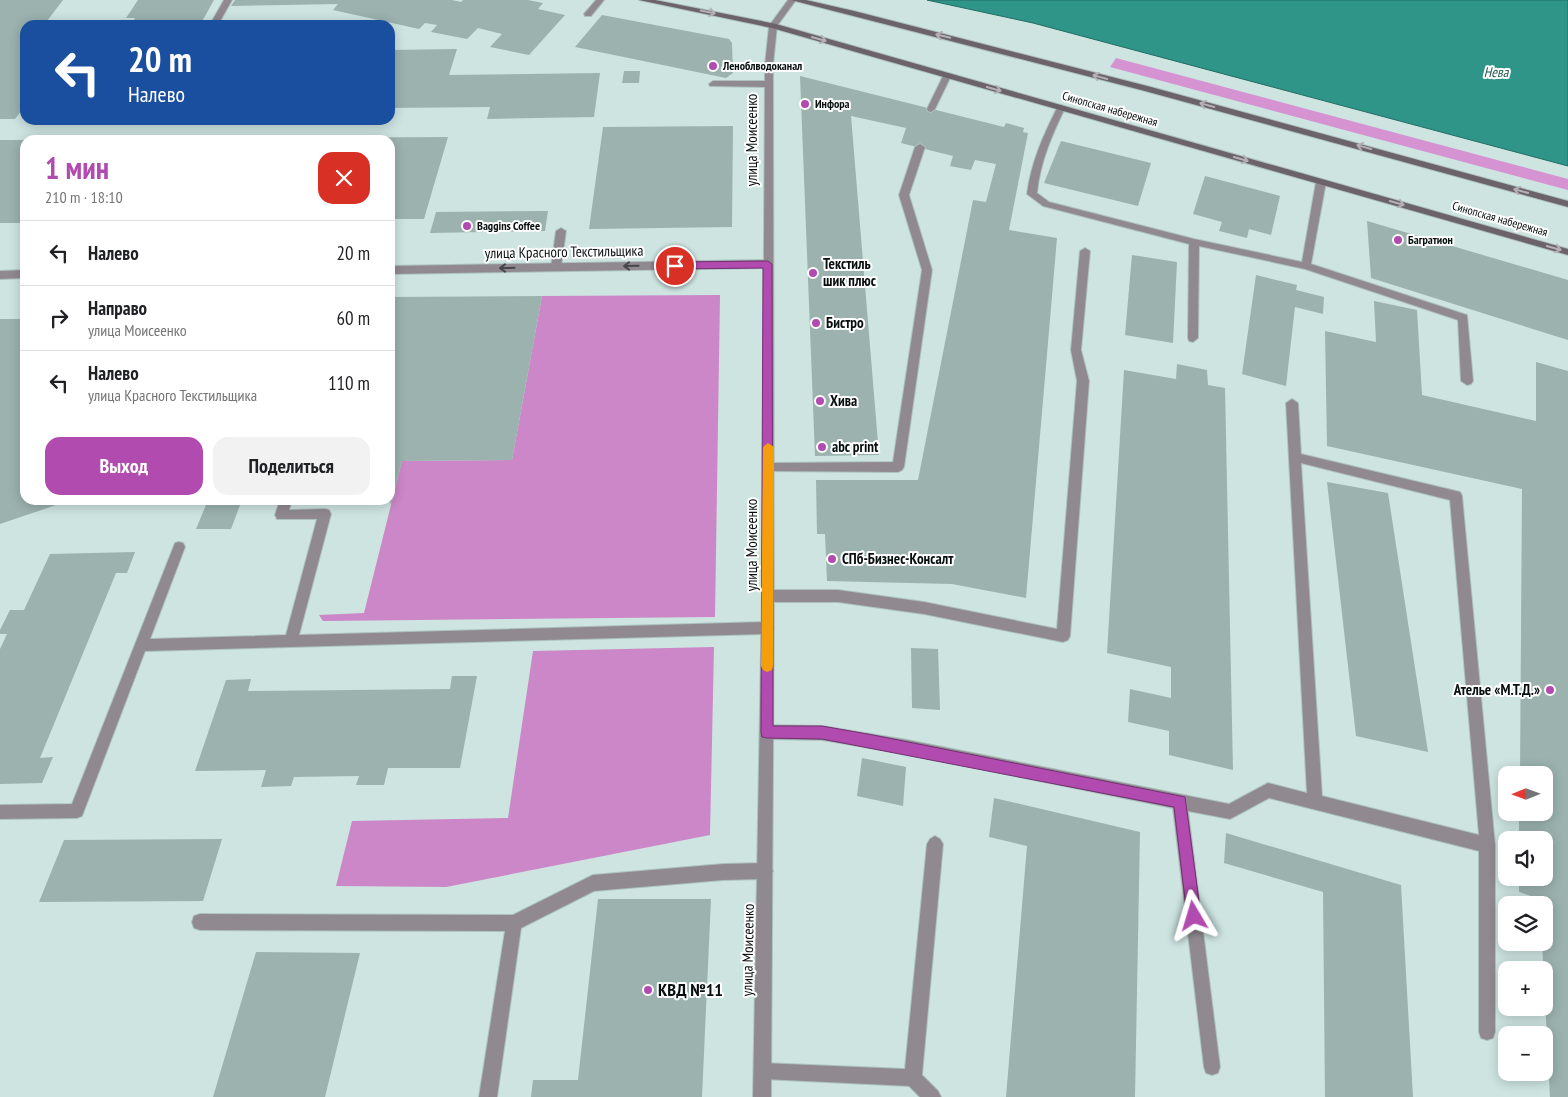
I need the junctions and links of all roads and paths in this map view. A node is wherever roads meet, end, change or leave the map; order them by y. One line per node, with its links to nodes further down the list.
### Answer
1 (228, 0): 6 (street)
2 (600, 0): 5 (street)
3 (643, 0): 7 (main road, Синопская набережная, one-way to 7)
4 (794, 0): 7 (street); 15 (main road, Синопская набережная, one-way to 4)
5 (588, 14)
6 (217, 20)
7 (773, 26): 8 (main road, Синопская набережная, one-way to 8); 10 (street, улица Моисеенко)
8 (947, 76): 11 (main road, Синопская набережная, one-way to 11); 12 (street)
9 (713, 84): 10 (street)
10 (769, 84): 20 (street, улица Моисеенко)
11 (1061, 108): 14 (main road, Синопская набережная, one-way to 14); 17 (street)
12 (931, 109)
13 (920, 147): 30 (street)
14 (1321, 182): 19 (main road, Синопская набережная, one-way to 19); 21 (street)
15 (1568, 204)
16 (561, 231): 22 (street)
17 (1194, 242): 21 (street); 26 (street)
18 (1085, 251): 33 (street)
19 (1568, 252)
20 (768, 264): 22 (street, улица Красного Текстильщика, one-way to 22); 30 (street, улица Моисеенко)
21 (1306, 266): 27 (street)
22 (556, 267): 23 (street, улица Красного Текстильщика, one-way to 23)
23 (395, 270)
24 (20, 274): 25 (street)
25 (0, 275)
26 (1193, 338)
27 (1467, 381)
28 (1292, 403): 29 (street)
29 (1295, 457): 39 (street); 42 (street)
30 (768, 468): 33 (street, улица Моисеенко)
31 (284, 505): 35 (street)
32 (179, 547): 36 (street)
33 (768, 596): 34 (street, улица Моисеенко)
34 (768, 628): 35 (street); 37 (street, улица Моисеенко)
35 (291, 640): 36 (street)
36 (141, 645): 40 (street)
37 (767, 732): 38 (street); 43 (street, улица Моисеенко)
38 (1180, 802): 39 (street); 47 (street)
39 (1315, 802): 42 (street)
40 (0, 812)
41 (935, 844): 49 (street)
42 (1487, 845): 46 (street)
43 (765, 871): 45 (street); 48 (street, улица Моисеенко)
44 (200, 922): 45 (street)
45 (514, 922): 50 (street)
46 (1487, 1032)
47 (1212, 1067)
48 (763, 1071): 49 (street); 51 (street, улица Моисеенко)
49 (913, 1078): 52 (street)
50 (488, 1097)
51 (762, 1097)
52 (932, 1097)

